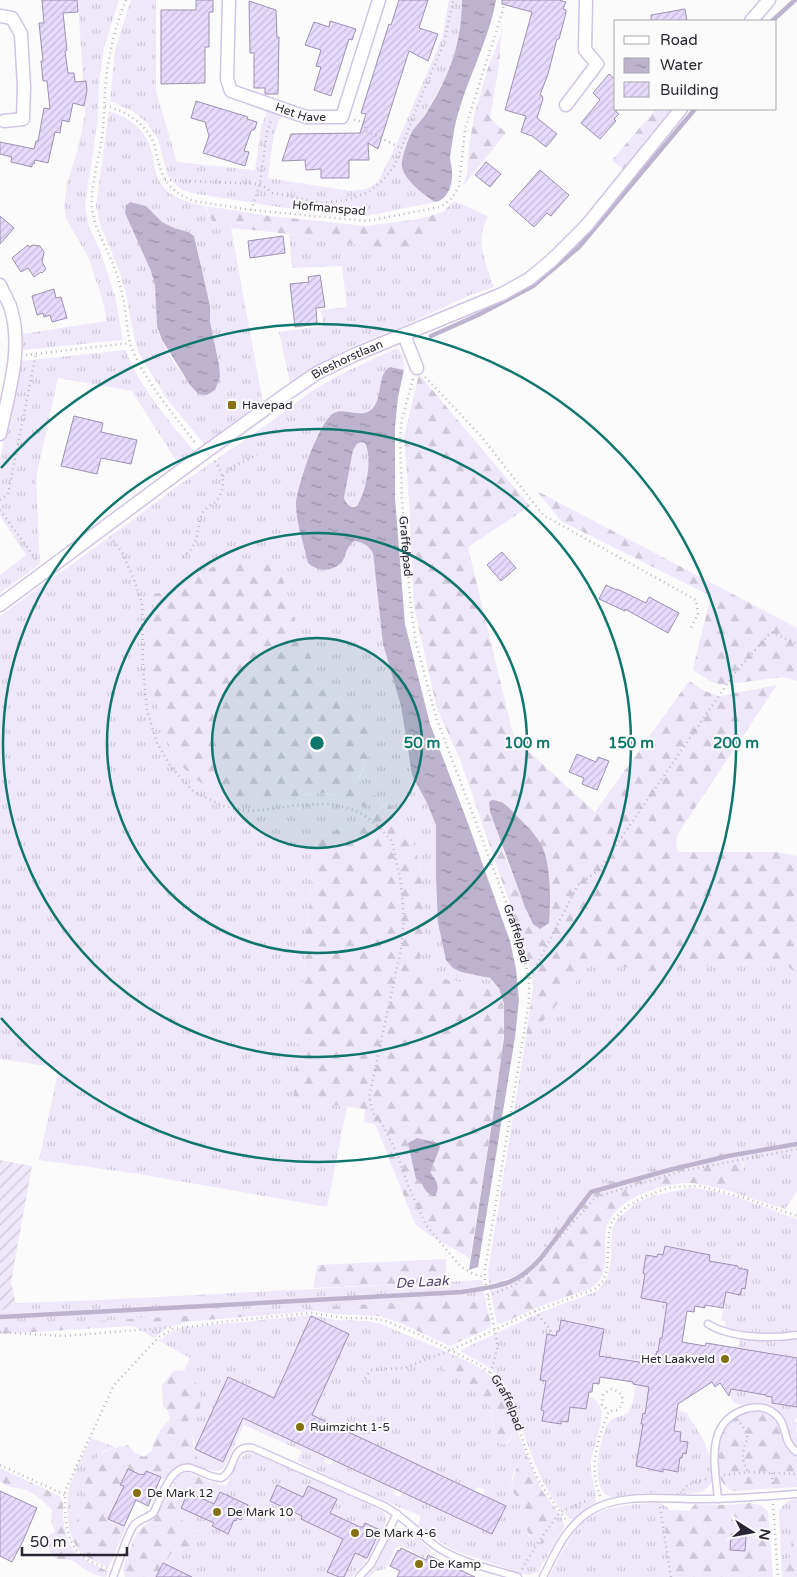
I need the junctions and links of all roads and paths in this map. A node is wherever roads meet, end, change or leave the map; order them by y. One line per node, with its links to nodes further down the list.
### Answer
1 (126, 0): 11 (path)
2 (229, 0): 12 (street, Het Have)
3 (378, 0): 14 (street, Het Have)
4 (453, 0): 16 (path)
5 (505, 0): 19 (path, Hofmanspad)
6 (586, 0): 10 (street)
7 (769, 0): 9 (street)
8 (0, 16): 15 (street)
9 (752, 20)
10 (566, 105)
11 (105, 106): 17 (path, Hofmanspad); 22 (path)
12 (276, 108): 14 (street, Het Have); 18 (path)
13 (679, 110): 21 (street, Bieshorstlaan)
14 (342, 117): 16 (path)
15 (4, 121)
16 (401, 148): 18 (path)
17 (165, 180): 18 (path); 19 (path, Hofmanspad)
18 (260, 184): 19 (path)
19 (252, 210)
20 (0, 285): 24 (street)
21 (404, 335): 25 (street); 27 (street, Bieshorstlaan)
22 (130, 343): 23 (path); 27 (path)
23 (36, 354): 24 (path); 30 (path)
24 (15, 356): 26 (street)
25 (417, 368): 36 (path); 38 (path, Graffelpad)
26 (1, 427)
27 (205, 452): 29 (path); 32 (street, Bieshorstlaan)
28 (257, 455): 29 (path)
29 (223, 476): 33 (path)
30 (0, 500)
31 (0, 510): 34 (path)
32 (102, 528): 34 (street, Bieshorstlaan); 41 (path)
33 (183, 557)
34 (44, 572): 35 (street, Bieshorstlaan)
35 (0, 605)
36 (690, 630)
37 (797, 644): 38 (path)
38 (529, 979): 41 (path, Graffelpad)
39 (797, 1149): 42 (path)
40 (797, 1216): 43 (path)
41 (485, 1277): 42 (path, Graffelpad)
42 (488, 1296): 46 (path, Graffelpad)
43 (536, 1312): 46 (path); 48 (path)
44 (708, 1324): 49 (lane)
45 (186, 1326): 47 (path); 50 (path); 61 (path)
46 (495, 1329): 50 (path); 51 (path, Graffelpad)
47 (0, 1332)
48 (552, 1332)
49 (797, 1335)
50 (451, 1350): 51 (path); 52 (path)
51 (491, 1373): 67 (path, Graffelpad)
52 (365, 1378)
53 (609, 1411): 53 (path); 63 (path)
54 (734, 1415): 55 (lane); 57 (path); 66 (lane)
55 (797, 1452)
56 (0, 1465): 61 (path)
57 (748, 1472)
58 (772, 1473): 59 (path)
59 (797, 1474)
60 (797, 1494): 62 (lane)
61 (65, 1495): 70 (path)
62 (773, 1496): 66 (lane); 75 (path)
63 (595, 1498)
64 (659, 1498): 66 (lane); 69 (lane); 74 (path)
65 (590, 1499): 67 (path)
66 (718, 1499)
67 (560, 1512): 69 (path, Graffelpad); 72 (path)
68 (397, 1514): 70 (lane); 71 (lane); 72 (lane)
69 (571, 1527): 73 (lane)
70 (114, 1574)
71 (359, 1577)
72 (517, 1577)
73 (543, 1577)
74 (671, 1577)
75 (778, 1577)

